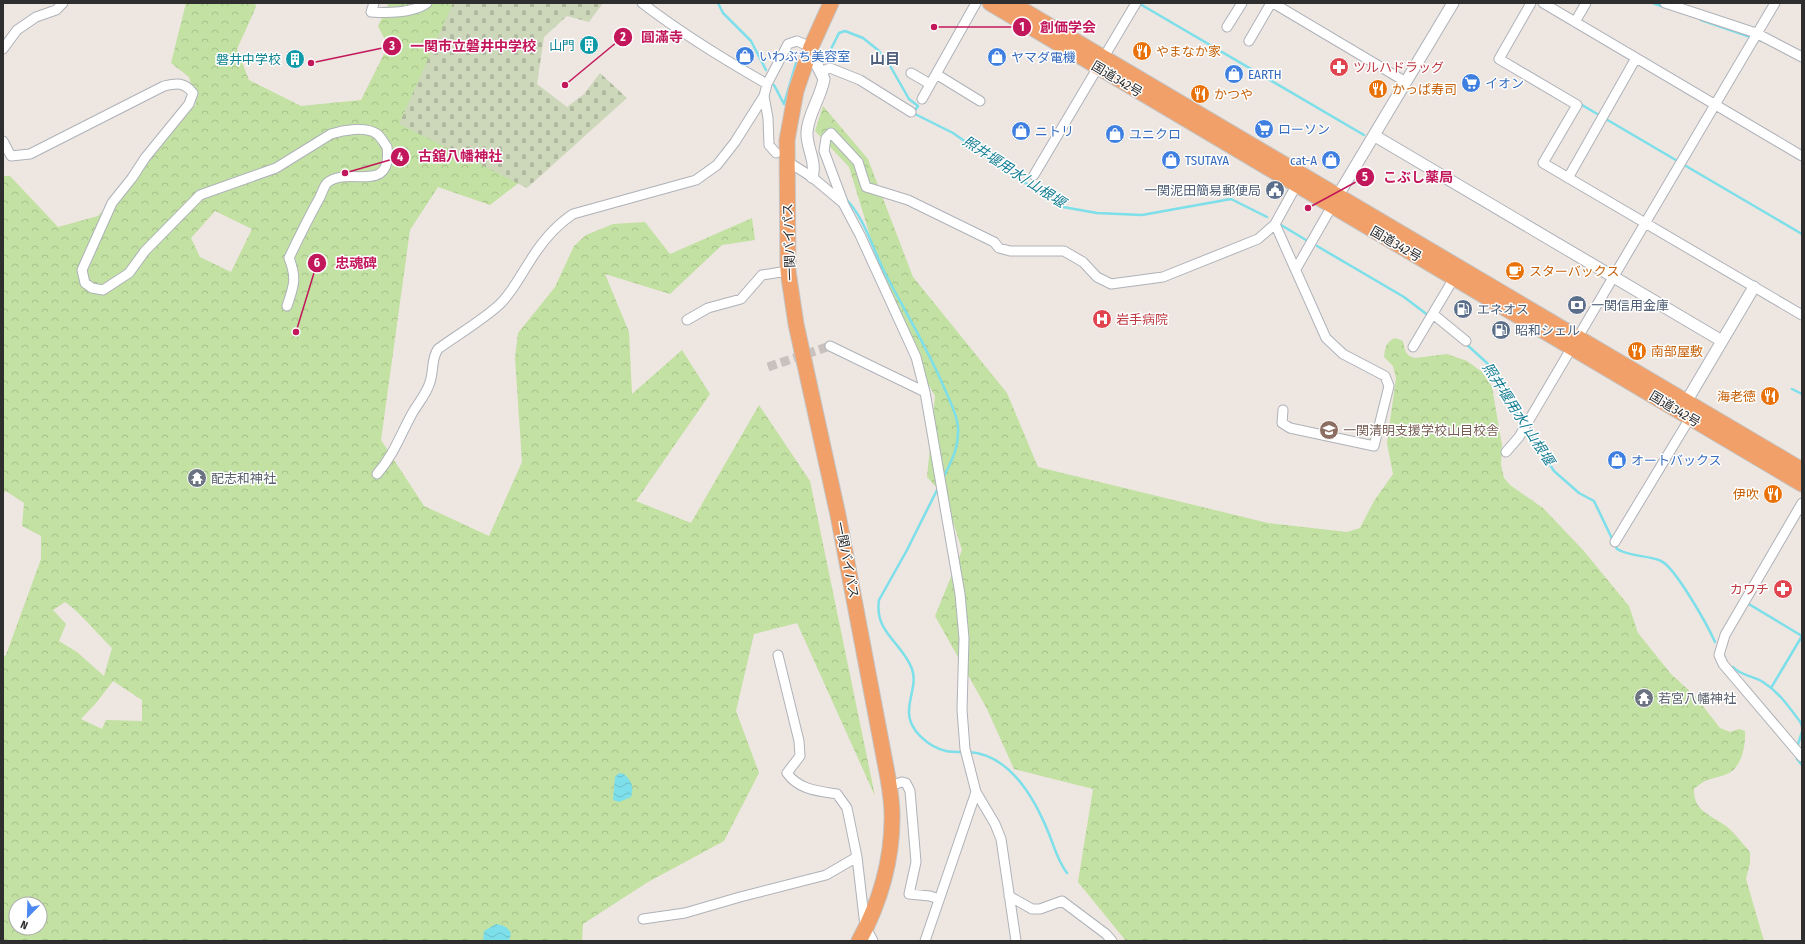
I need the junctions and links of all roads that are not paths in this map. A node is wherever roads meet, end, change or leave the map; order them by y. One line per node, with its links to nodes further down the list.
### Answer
1 (63, 3): 24 (street)
2 (374, 3): 3 (street)
3 (426, 3)
4 (642, 3): 32 (street)
5 (831, 3): 23 (highway, 一関バイパス)
6 (840, 3): 28 (highway, 一関バイパス)
7 (976, 3): 30 (street)
8 (990, 3): 27 (highway, 国道342号)
9 (1011, 3): 27 (highway, 国道342号)
10 (1136, 3): 27 (street)
11 (1242, 3): 20 (street)
12 (1272, 3): 22 (street); 31 (street)
13 (1453, 3): 31 (street)
14 (1531, 3): 46 (street)
15 (1543, 3): 19 (street)
16 (1586, 3): 19 (street)
17 (1665, 3): 21 (street)
18 (1775, 3): 21 (street)
19 (1575, 22): 25 (street)
20 (1227, 27)
21 (1756, 33): 26 (street); 37 (street)
22 (1248, 41)
23 (811, 47): 32 (street); 43 (highway, 一関バイパス)
24 (3, 49)
25 (1636, 58): 37 (street); 46 (street)
26 (1802, 58)
27 (1101, 63): 44 (street); 47 (highway, 国道342号); 48 (highway, 国道342号)
28 (818, 67): 38 (street); 43 (highway, 一関バイパス); 45 (street)
29 (911, 73): 33 (street)
30 (936, 74): 33 (street); 36 (street)
31 (1406, 82): 39 (street)
32 (767, 84): 34 (street)
33 (930, 84): 35 (street)
34 (764, 96): 41 (street); 72 (street)
35 (922, 99)
36 (980, 101)
37 (1715, 105): 42 (street); 51 (street)
38 (911, 112)
39 (1375, 136): 48 (street); 54 (street)
40 (3, 141): 57 (street)
41 (776, 153)
42 (1802, 156)
43 (790, 170): 45 (street); 53 (highway, 一関バイパス)
44 (1034, 175)
45 (812, 177): 49 (street)
46 (1568, 178): 51 (street)
47 (1296, 186): 48 (highway, 国道342号); 50 (street)
48 (1335, 202): 52 (street); 55 (highway, 国道342号); 63 (highway, 国道342号)
49 (843, 203): 50 (street); 66 (street)
50 (1275, 224): 52 (street)
51 (1645, 224): 54 (street); 56 (street)
52 (1296, 269): 68 (street)
53 (788, 271): 60 (street); 78 (highway, 一関バイパス)
54 (1613, 277): 62 (street); 63 (street)
55 (1454, 278): 58 (street); 63 (highway, 国道342号)
56 (1754, 287): 59 (street); 62 (street)
57 (286, 306)
58 (1433, 314): 61 (street); 65 (street)
59 (1802, 315)
60 (687, 320)
61 (1466, 341)
62 (1722, 341): 67 (street)
63 (1575, 342): 67 (highway, 国道342号); 69 (highway, 国道342号); 70 (street)
64 (830, 346): 66 (street)
65 (1413, 347)
66 (925, 392): 79 (street)
67 (1686, 402): 71 (highway, 国道342号)
68 (1283, 410)
69 (1690, 418): 73 (highway, 国道342号); 75 (street)
70 (1506, 452)
71 (1802, 470)
72 (378, 474)
73 (1802, 484)
74 (1802, 503): 77 (street)
75 (1615, 542)
76 (778, 655): 80 (street)
77 (1802, 757)
78 (889, 786): 82 (street); 84 (highway, 一関バイパス)
79 (976, 792): 81 (street); 82 (street)
80 (857, 857): 83 (street); 84 (street)
81 (1009, 896): 86 (street); 87 (street)
82 (939, 899): 85 (street)
83 (643, 919)
84 (866, 936)
85 (925, 941)
86 (1016, 941)
87 (1112, 941)

